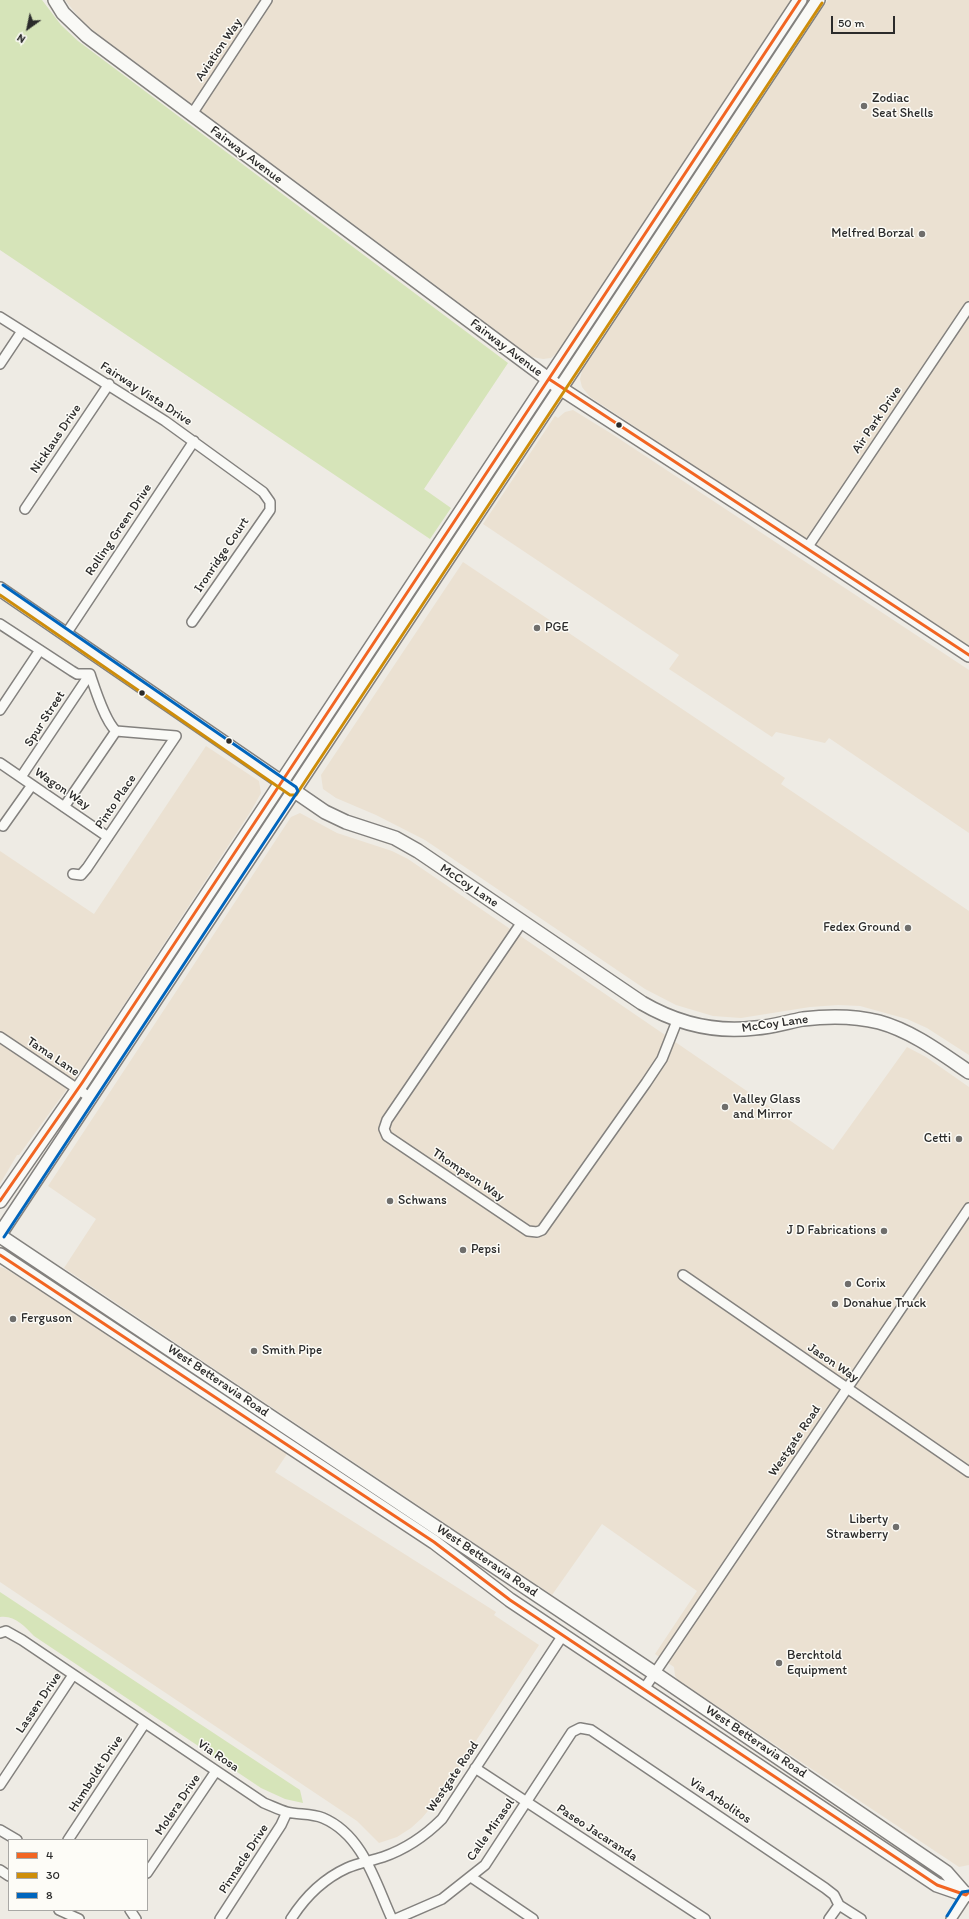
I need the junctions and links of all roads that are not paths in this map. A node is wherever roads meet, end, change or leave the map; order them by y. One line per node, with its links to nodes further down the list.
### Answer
1 (56, 0): 5 (street, Fairway Avenue)
2 (267, 0): 5 (street, Aviation Way)
3 (800, 0): 10 (street)
4 (818, 0): 12 (street)
5 (192, 114): 10 (street, Fairway Avenue)
6 (969, 307): 16 (street, Air Park Drive)
7 (0, 317): 8 (street, Fairway Vista Drive)
8 (22, 331): 9 (street); 11 (street, Fairway Vista Drive)
9 (0, 364)
10 (549, 379): 12 (street, Fairway Avenue); 28 (street)
11 (109, 384): 13 (street, Fairway Vista Drive); 15 (street, Nicklaus Drive)
12 (560, 388): 16 (street, Fairway Avenue); 30 (street)
13 (194, 441): 14 (street, Fairway Vista Drive); 20 (street, Rolling Green Drive)
14 (270, 502): 18 (street, Ironridge Court)
15 (26, 509)
16 (807, 548): 22 (street, Fairway Avenue)
17 (0, 589): 20 (street, McCoy Lane)
18 (192, 622)
19 (0, 624): 21 (street)
20 (66, 634): 28 (street, McCoy Lane)
21 (40, 650): 23 (street); 24 (street)
22 (969, 655)
23 (90, 674): 25 (street); 27 (street, Spur Street)
24 (0, 710)
25 (116, 730): 31 (street); 33 (street, Pinto Place)
26 (0, 763): 27 (street, Wagon Way)
27 (21, 778): 29 (street, Wagon Way)
28 (281, 782): 30 (street, McCoy Lane); 39 (street)
29 (32, 785): 31 (street, Wagon Way); 32 (street)
30 (293, 791): 35 (street, McCoy Lane); 40 (street)
31 (64, 807): 33 (street, Wagon Way)
32 (3, 826)
33 (108, 837): 34 (street, Pinto Place)
34 (73, 874)
35 (522, 922): 36 (street, McCoy Lane); 36 (street, Thompson Way)
36 (677, 1021): 38 (street, McCoy Lane)
37 (0, 1038): 39 (street, Tama Lane)
38 (969, 1072)
39 (78, 1089): 40 (street, Tama Lane); 41 (street)
40 (91, 1098): 43 (street)
41 (0, 1201)
42 (969, 1208): 46 (street, Westgate Road)
43 (0, 1235): 50 (street, West Betteravia Road)
44 (0, 1256): 49 (street, West Betteravia Road)
45 (683, 1276): 46 (street, Jason Way)
46 (847, 1388): 47 (street, Jason Way); 50 (street, Westgate Road)
47 (969, 1472)
48 (0, 1632): 51 (street, Via Rosa)
49 (563, 1635): 52 (street, West Betteravia Road); 55 (street, Westgate Road)
50 (654, 1673): 52 (street, Westgate Road); 66 (street, West Betteravia Road)
51 (73, 1675): 53 (street, Via Rosa); 57 (street, Lassen Drive)
52 (644, 1689): 66 (street, West Betteravia Road)
53 (145, 1723): 56 (street, Via Rosa); 62 (street, Humboldt Drive)
54 (580, 1728): 58 (street, Calle Mirasol); 67 (street, Via Arbolitos)
55 (475, 1768): 58 (street, Paseo Jacaranda); 63 (street, Westgate Road)
56 (216, 1771): 59 (street, Via Rosa); 64 (street, Molera Drive)
57 (0, 1785)
58 (526, 1802): 65 (street, Calle Mirasol); 77 (street, Paseo Jacaranda)
59 (287, 1812): 63 (street, Via Rosa); 72 (street, Pinnacle Drive)
60 (0, 1830): 61 (street)
61 (15, 1839)
62 (69, 1839)
63 (366, 1862): 73 (street, Westgate Road); 74 (street, Via Rosa)
64 (148, 1872)
65 (472, 1877): 75 (street, Calle Mirasol); 76 (street)
66 (968, 1895): 80 (street)
67 (839, 1905): 78 (street); 79 (street, Via Arbolitos)
68 (59, 1911): 70 (street)
69 (60, 1911): 71 (street)
70 (68, 1919)
71 (79, 1919)
72 (220, 1919)
73 (291, 1919)
74 (392, 1919)
75 (396, 1919)
76 (533, 1919)
77 (705, 1919)
78 (829, 1919)
79 (861, 1919)
80 (951, 1919)

